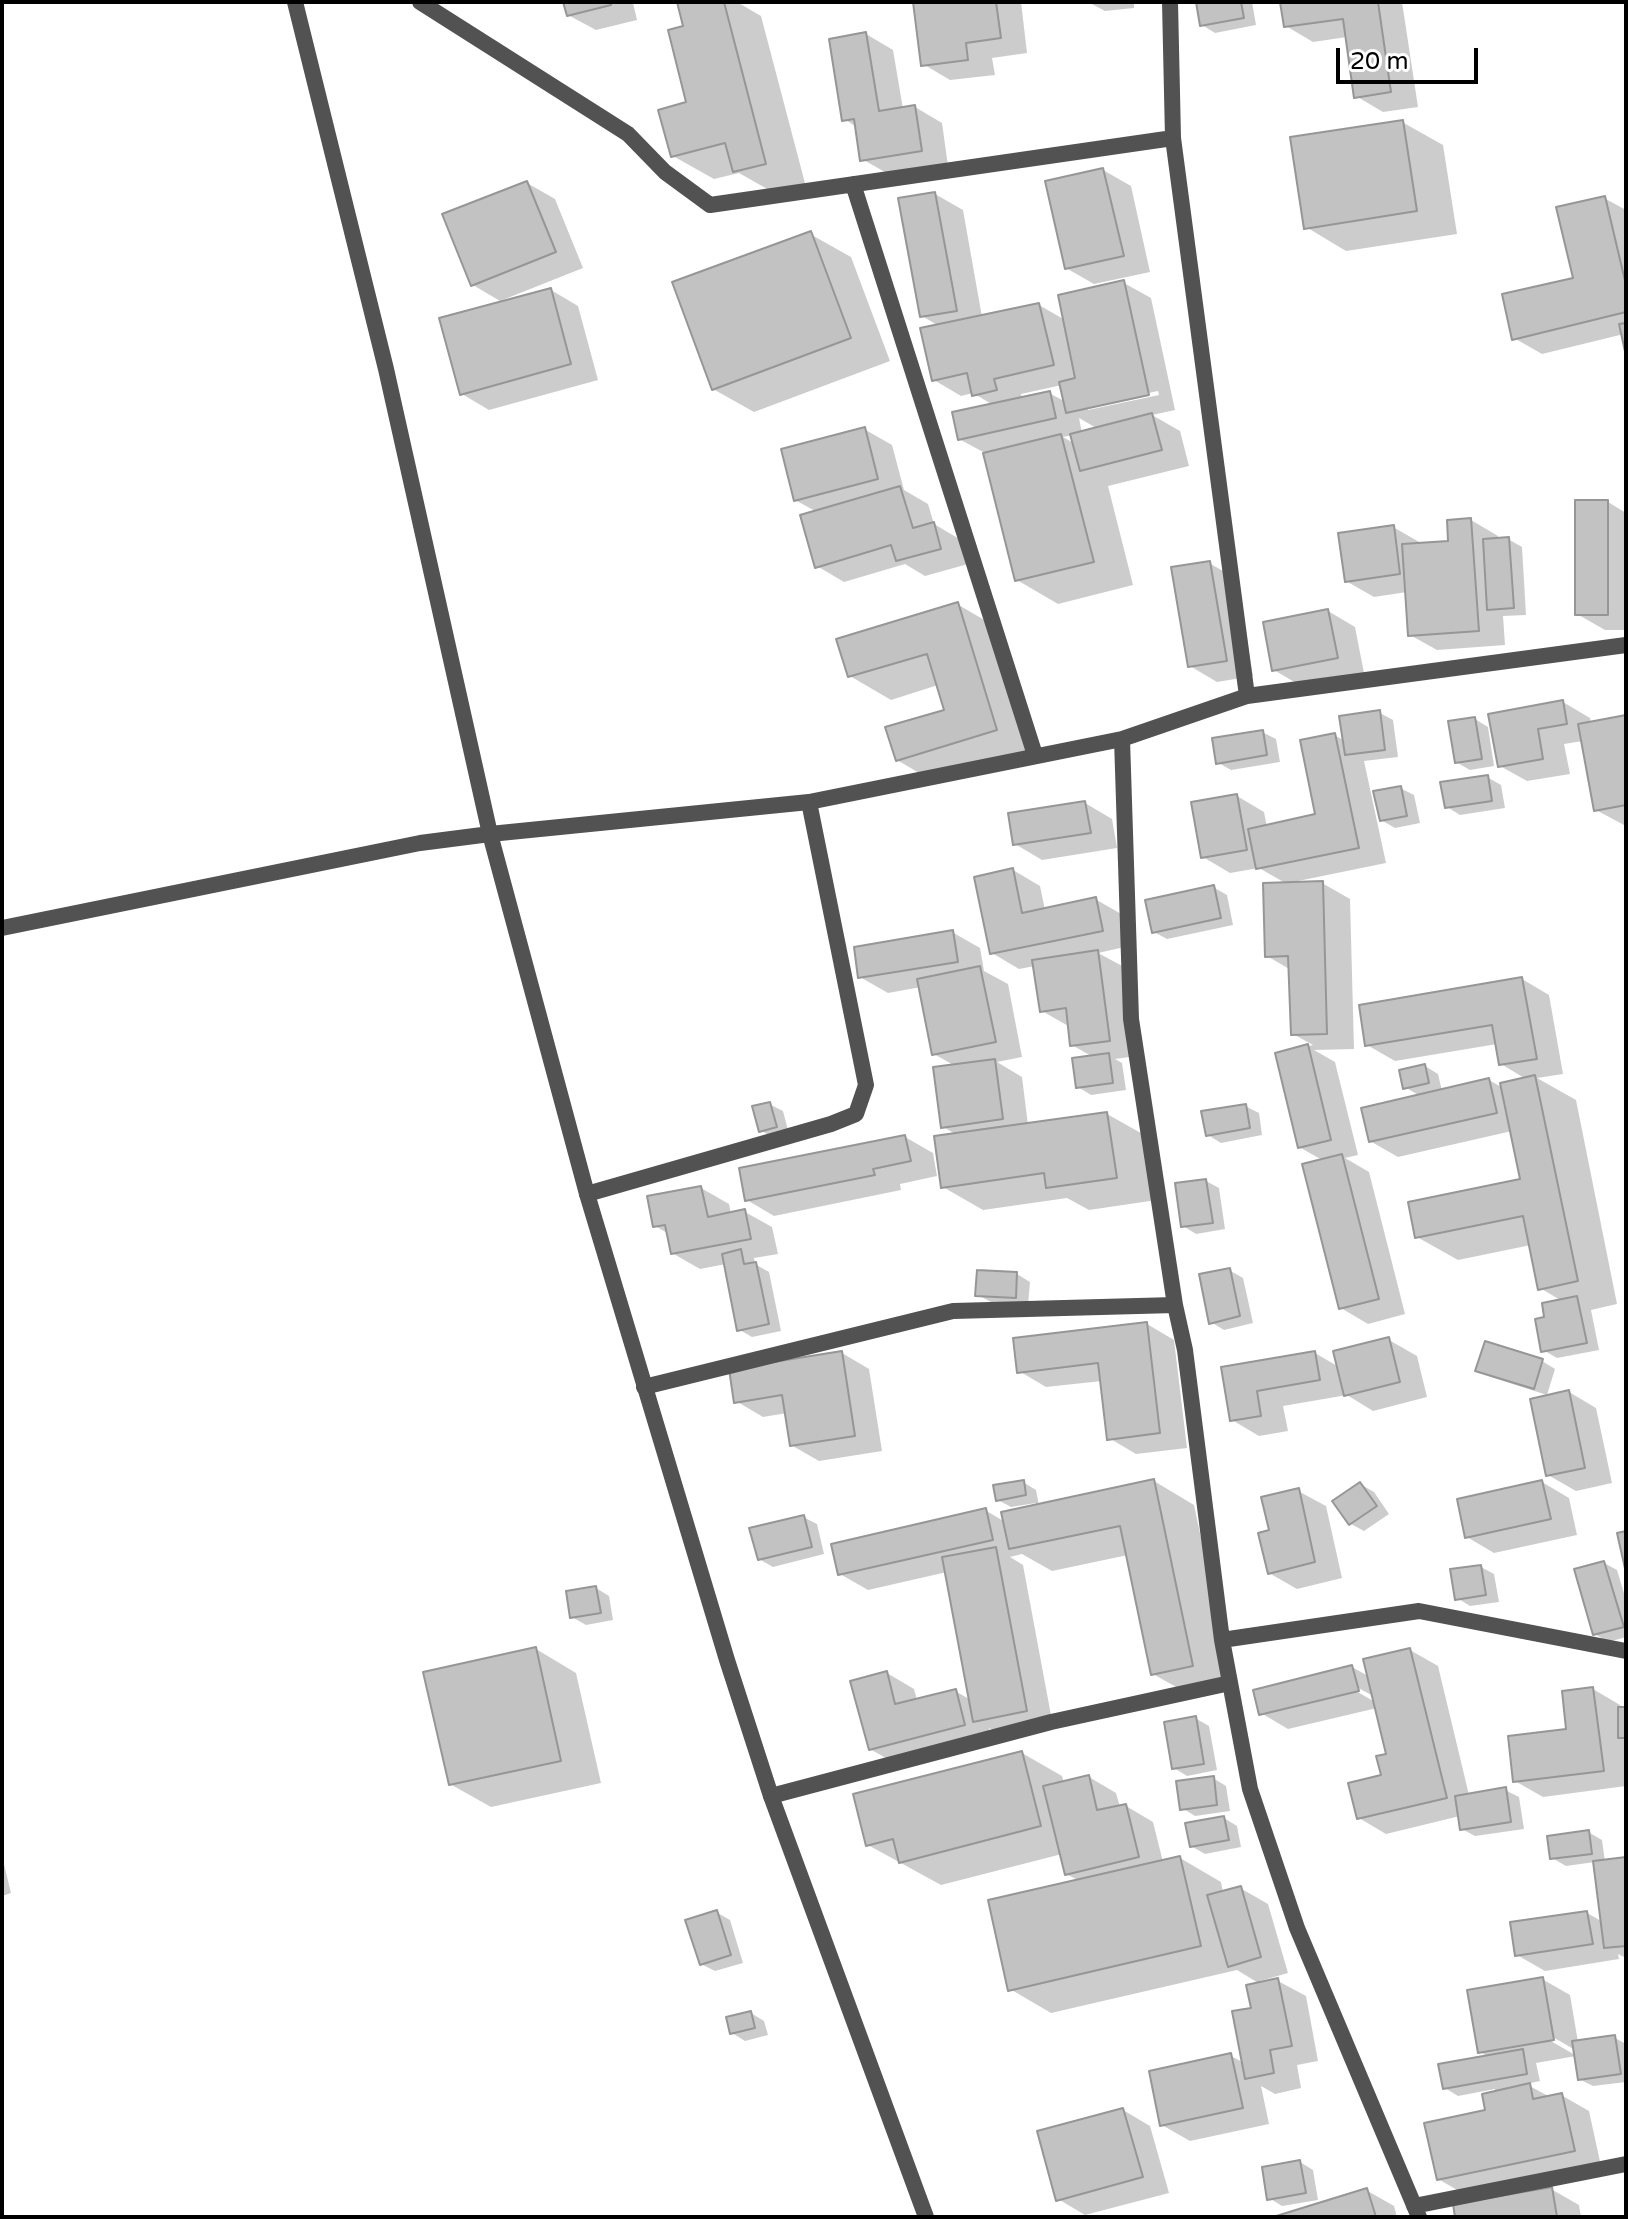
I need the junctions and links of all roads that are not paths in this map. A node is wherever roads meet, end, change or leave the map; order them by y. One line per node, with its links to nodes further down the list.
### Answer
1 (295, 2): 11 (street)
2 (420, 2): 5 (street)
3 (1170, 2): 4 (street)
4 (1173, 138): 5 (street); 7 (street)
5 (853, 184): 9 (street)
6 (1626, 645): 7 (street)
7 (1247, 696): 8 (street)
8 (1122, 739): 9 (street); 14 (street)
9 (1035, 755): 10 (street)
10 (809, 802): 11 (street); 13 (street)
11 (490, 834): 12 (street); 13 (street)
12 (2, 928)
13 (587, 1194): 15 (street)
14 (1175, 1305): 15 (street); 16 (street)
15 (644, 1387): 19 (street)
16 (1222, 1640): 17 (street); 18 (street)
17 (1626, 1651)
18 (1230, 1683): 19 (street); 21 (street)
19 (771, 1796): 22 (street)
20 (1626, 2164): 21 (street)
21 (1416, 2211)
22 (926, 2217)

